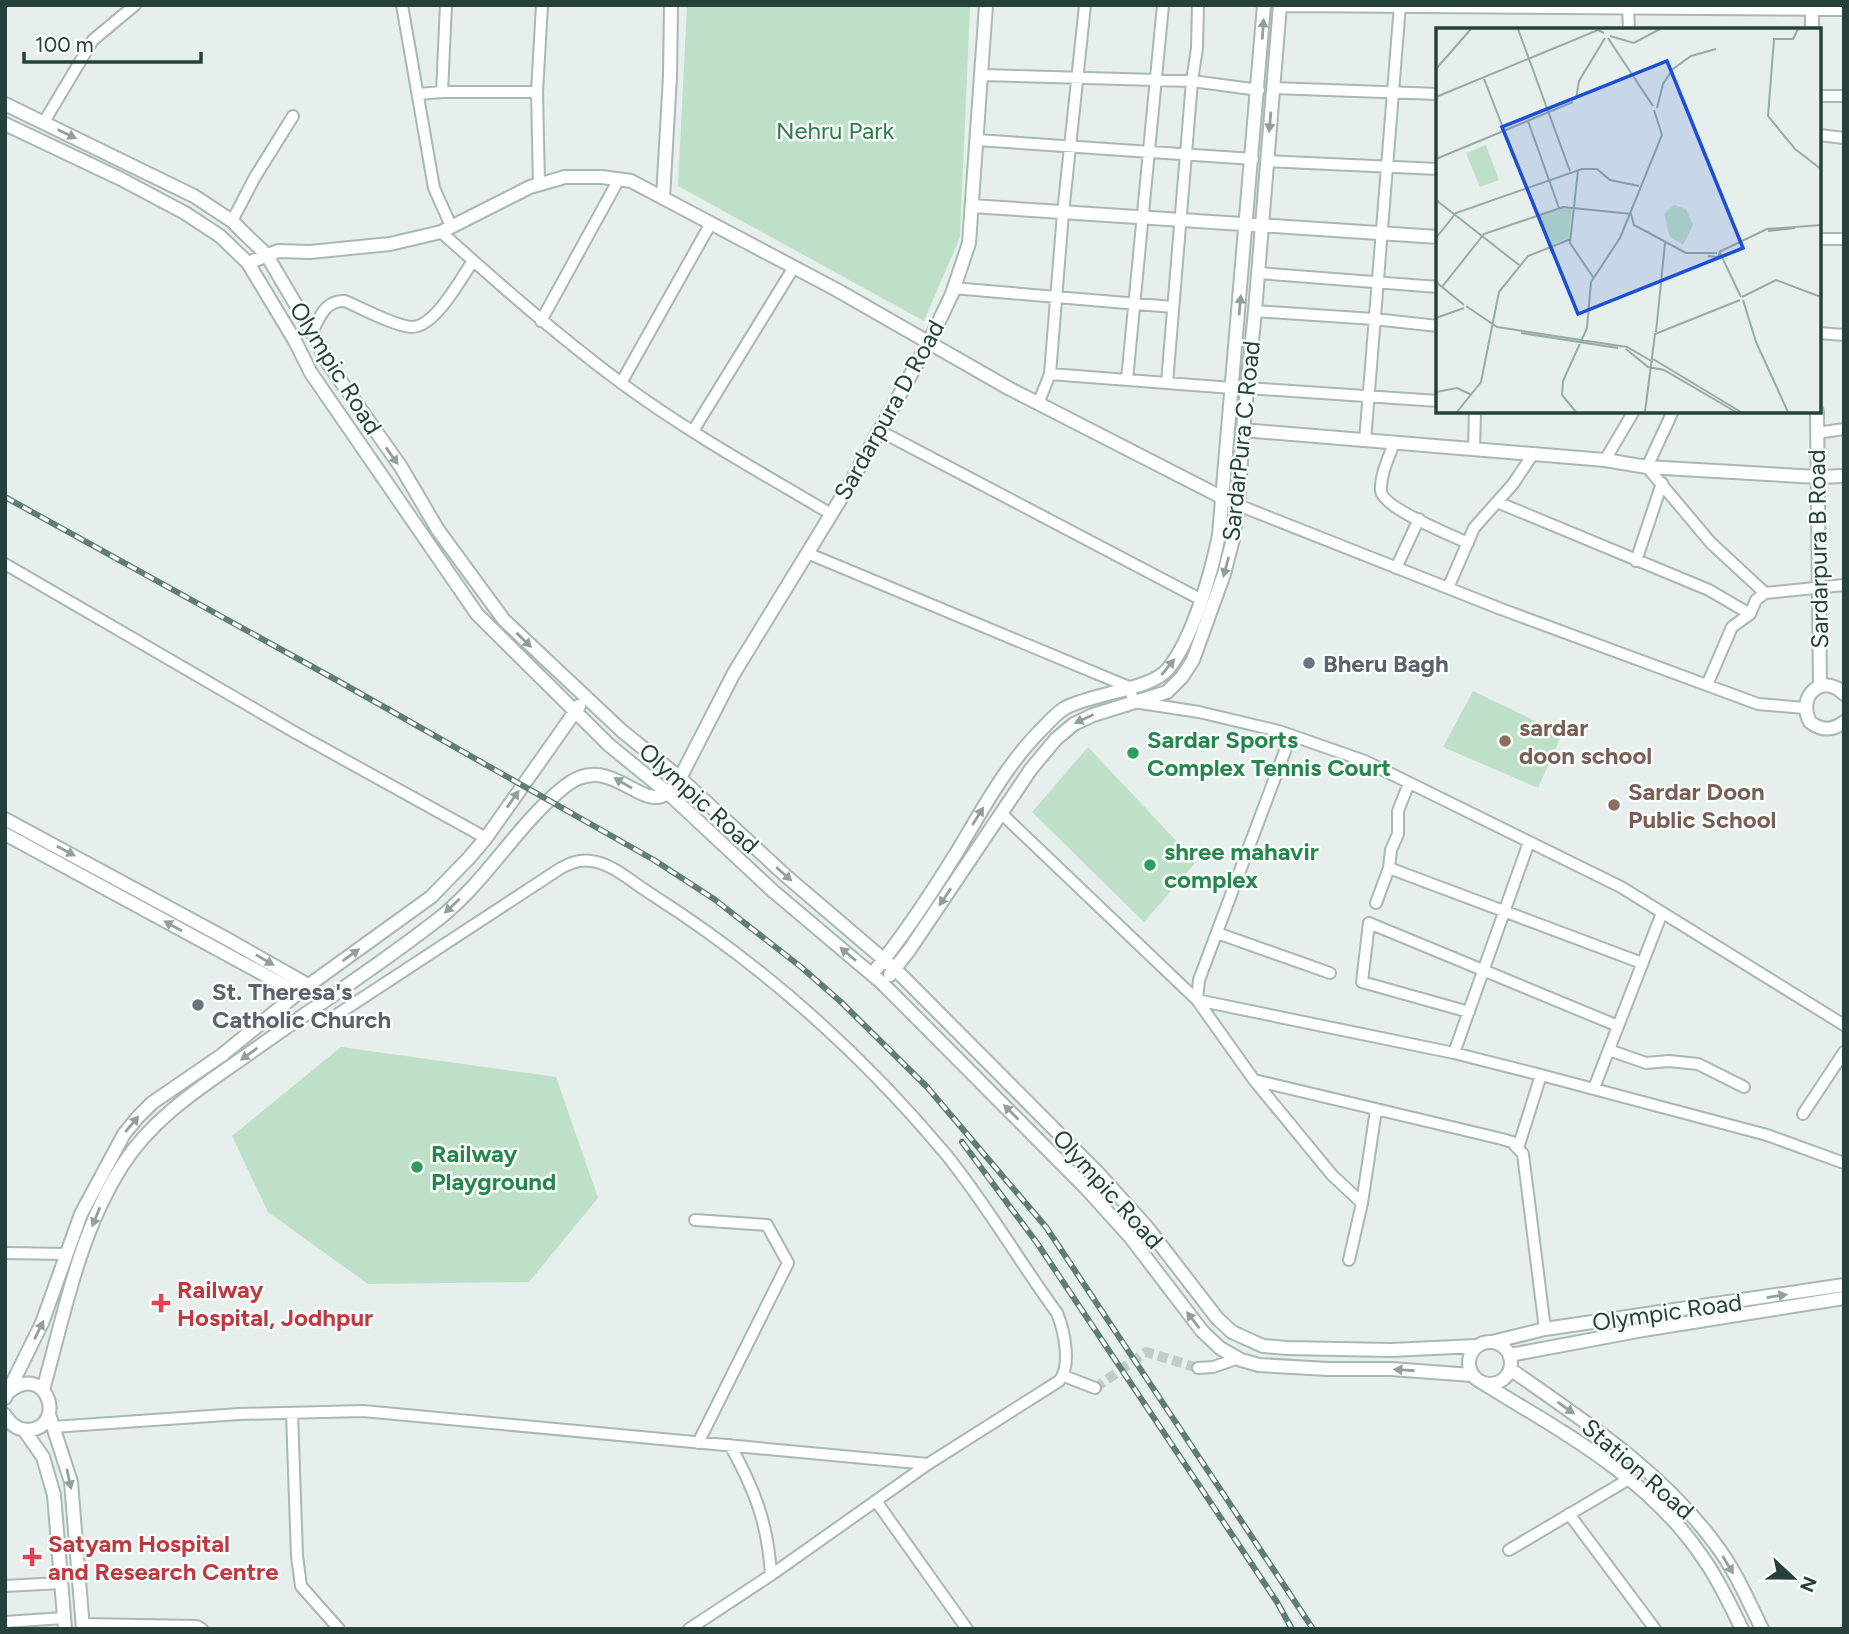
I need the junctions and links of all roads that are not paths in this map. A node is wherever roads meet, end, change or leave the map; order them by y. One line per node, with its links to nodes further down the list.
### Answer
1 (135, 5): 33 (street)
2 (402, 5): 27 (street)
3 (446, 5): 24 (street)
4 (542, 5): 25 (street)
5 (671, 5): 47 (street)
6 (986, 5): 18 (street, Sardarpura D Road)
7 (1085, 5): 19 (street)
8 (1163, 5): 21 (street)
9 (1198, 5): 20 (street)
10 (1264, 5): 23 (street, SardarPura C Road, one-way to 10)
11 (1280, 5): 12 (street); 22 (street, SardarPura C Road)
12 (1400, 5): 13 (street); 26 (street)
13 (1628, 6): 14 (street); 16 (street)
14 (1812, 7): 15 (street); 17 (street)
15 (1844, 9)
16 (1629, 28)
17 (1812, 28)
18 (981, 75): 19 (street); 37 (street, Sardarpura D Road)
19 (1076, 79): 21 (street); 38 (street)
20 (1192, 81): 21 (street); 23 (street); 40 (street)
21 (1155, 82): 39 (street)
22 (1273, 88): 26 (street); 42 (street, SardarPura C Road, one-way to 42)
23 (1259, 90): 41 (street, SardarPura C Road)
24 (442, 92): 25 (street); 27 (street)
25 (537, 92): 46 (street)
26 (1393, 93): 28 (street); 43 (street)
27 (418, 94): 56 (street)
28 (1436, 94)
29 (1821, 96): 30 (street)
30 (1844, 96)
31 (5, 104): 33 (street, Olympic Road)
32 (293, 116): 51 (street)
33 (44, 122): 51 (street, Olympic Road, one-way to 51)
34 (5, 124): 63 (street, Olympic Road)
35 (1821, 135): 36 (street)
36 (1844, 138)
37 (977, 140): 38 (street); 48 (street, Sardarpura D Road)
38 (1070, 148): 39 (street); 49 (street)
39 (1148, 151): 40 (street); 50 (street)
40 (1186, 154): 41 (street); 52 (street)
41 (1253, 159): 54 (street, SardarPura C Road)
42 (1267, 160): 43 (street); 55 (street, SardarPura C Road)
43 (1386, 167): 44 (street); 57 (street)
44 (1436, 169)
45 (619, 179): 46 (street); 47 (street); 74 (street)
46 (539, 185): 56 (street)
47 (663, 198): 53 (street)
48 (972, 206): 49 (street); 68 (street, Sardarpura D Road)
49 (1063, 213): 50 (street); 69 (street)
50 (1141, 218): 52 (street); 70 (street)
51 (232, 220): 61 (street, Olympic Road)
52 (1180, 221): 54 (street); 71 (street)
53 (711, 223): 64 (street); 82 (street)
54 (1245, 225): 55 (street); 84 (street, SardarPura C Road, one-way to 54)
55 (1261, 226): 57 (street); 65 (street, SardarPura C Road)
56 (446, 229): 61 (street); 62 (street)
57 (1381, 234): 58 (street); 66 (street)
58 (1436, 237)
59 (1821, 239): 60 (street)
60 (1844, 239)
61 (266, 254): 63 (street); 76 (street, Olympic Road)
62 (473, 261): 74 (street); 76 (street)
63 (248, 263): 126 (street, Olympic Road)
64 (794, 267): 79 (street); 97 (street)
65 (1258, 273): 66 (street); 72 (street, SardarPura C Road)
66 (1377, 283): 67 (street); 73 (street)
67 (1436, 287)
68 (953, 288): 69 (street); 79 (street, Sardarpura D Road)
69 (1056, 297): 70 (street); 80 (street)
70 (1133, 304): 71 (street); 81 (street)
71 (1173, 307): 83 (street)
72 (1255, 311): 73 (street); 85 (street, SardarPura C Road)
73 (1374, 319): 75 (street); 86 (street)
74 (541, 321): 82 (street)
75 (1436, 326)
76 (312, 332): 125 (street, Olympic Road, one-way to 125)
77 (1821, 333): 78 (street)
78 (1844, 335)
79 (929, 342): 88 (street); 98 (street, Sardarpura D Road)
80 (1050, 374): 81 (street); 88 (street)
81 (1127, 380): 83 (street)
82 (621, 383): 97 (street)
83 (1167, 383): 84 (street)
84 (1232, 388): 109 (street, SardarPura C Road)
85 (1247, 388): 86 (street); 96 (street, SardarPura C Road)
86 (1369, 395): 87 (street); 100 (street)
87 (1436, 401)
88 (1038, 404): 109 (street)
89 (1475, 413): 102 (street)
90 (1620, 413): 94 (street)
91 (1633, 413): 94 (street)
92 (1671, 413): 105 (street)
93 (1816, 413): 99 (street, Sardarpura B Road)
94 (1627, 423): 104 (street)
95 (1844, 429): 99 (street)
96 (1243, 430): 100 (street); 111 (street, SardarPura C Road)
97 (693, 431): 112 (street)
98 (880, 431): 112 (street, Sardarpura D Road); 123 (street)
99 (1817, 433): 107 (street, Sardarpura B Road)
100 (1365, 441): 101 (street)
101 (1394, 443): 102 (street); 113 (street)
102 (1474, 449): 103 (street)
103 (1533, 454): 104 (street); 110 (street)
104 (1605, 460): 105 (street)
105 (1647, 467): 107 (street); 108 (street)
106 (1844, 476): 107 (street)
107 (1817, 477): 120 (street, Sardarpura B Road)
108 (1662, 483): 116 (street); 122 (street)
109 (1223, 499): 111 (street); 123 (street, SardarPura C Road)
110 (1497, 502): 114 (street); 116 (street)
111 (1238, 505): 118 (street); 132 (street, SardarPura C Road, one-way to 132)
112 (831, 514): 115 (street, Sardarpura D Road)
113 (1419, 519): 114 (street); 118 (street)
114 (1468, 543): 121 (street)
115 (807, 552): 129 (street); 137 (street, Sardarpura D Road)
116 (1636, 561): 124 (street)
117 (5, 564): 143 (street)
118 (1396, 568): 121 (street)
119 (1844, 585): 120 (street)
120 (1819, 587): 122 (street); 128 (street, Sardarpura B Road)
121 (1448, 588): 127 (street)
122 (1765, 593): 124 (street)
123 (1200, 599): 129 (street, SardarPura C Road, one-way to 123)
124 (1750, 614): 127 (street)
125 (504, 620): 126 (street); 131 (street, Olympic Road, one-way to 131)
126 (494, 631): 134 (street, Olympic Road)
127 (1707, 685): 133 (street)
128 (1820, 686): 130 (street); 133 (street)
129 (1129, 687): 132 (street); 150 (street, SardarPura C Road, one-way to 129)
130 (1844, 694)
131 (586, 698): 134 (street); 137 (street, Olympic Road)
132 (1134, 702): 136 (street); 140 (street, SardarPura C Road, one-way to 140)
133 (1805, 708): 135 (street)
134 (574, 712): 139 (street, Olympic Road); 143 (street, one-way to 134)
135 (1842, 726)
136 (1291, 735): 138 (street); 149 (street)
137 (680, 778): 139 (street, Sardarpura D Road); 150 (street, Olympic Road, one-way to 150)
138 (1409, 783): 144 (street); 145 (street)
139 (668, 793): 155 (street, Olympic Road, one-way to 139); 161 (street, one-way to 161)
140 (1001, 813): 152 (street, SardarPura C Road, one-way to 152); 158 (street)
141 (5, 819): 157 (street, one-way to 157)
142 (5, 834): 157 (street, one-way to 142)
143 (486, 838): 157 (street, one-way to 143)
144 (1529, 842): 147 (street); 148 (street)
145 (1389, 868): 146 (street); 147 (street)
146 (1376, 903)
147 (1505, 911): 151 (street); 153 (street)
148 (1662, 913): 151 (street); 163 (street)
149 (1217, 933): 154 (street); 158 (street)
150 (884, 959): 152 (street, Olympic Road); 155 (street, SardarPura C Road)
151 (1642, 963): 164 (street)
152 (895, 969): 156 (street, SardarPura C Road); 185 (street, Olympic Road)
153 (1483, 972): 160 (street); 160 (street); 164 (street)
154 (1330, 973)
155 (872, 974): 156 (street, Olympic Road)
156 (882, 983): 186 (street, Olympic Road, one-way to 156)
157 (303, 989): 159 (street)
158 (1197, 1000): 167 (street); 169 (street)
159 (280, 1007): 162 (street); 179 (street, one-way to 159)
160 (1469, 1012): 167 (street)
161 (305, 1013): 162 (street); 189 (street)
162 (290, 1023): 192 (street, one-way to 192)
163 (1844, 1025)
164 (1618, 1026): 165 (street)
165 (1609, 1050): 170 (street); 171 (street)
166 (1844, 1052): 173 (street)
167 (1454, 1054): 168 (street)
168 (1541, 1075): 171 (street); 174 (street)
169 (1254, 1080): 172 (street); 176 (street)
170 (1744, 1087)
171 (1594, 1088): 175 (street)
172 (1376, 1110): 174 (street); 176 (street)
173 (1803, 1114)
174 (1518, 1148): 183 (street)
175 (1844, 1163)
176 (1362, 1203): 180 (street)
177 (695, 1220): 198 (street)
178 (5, 1253): 179 (street)
179 (66, 1254): 193 (street, one-way to 179)
180 (1349, 1260)
181 (1844, 1285): 183 (street, Olympic Road, one-way to 181)
182 (1844, 1297): 187 (street, Olympic Road)
183 (1545, 1329): 184 (street, Olympic Road)
184 (1492, 1342): 185 (street); 187 (street)
185 (1476, 1346): 190 (street)
186 (1239, 1358): 188 (street); 190 (street, Olympic Road, one-way to 186)
187 (1510, 1362): 190 (street); 218 (street, Station Road, one-way to 218)
188 (1198, 1368)
189 (1064, 1376): 191 (street); 200 (street)
190 (1477, 1378): 201 (street, Station Road)
191 (1095, 1388)
192 (43, 1390): 193 (street); 195 (street)
193 (7, 1394)
194 (292, 1413): 197 (street); 198 (street); 213 (street)
195 (49, 1414): 196 (street); 197 (street)
196 (12, 1425): 206 (street)
197 (53, 1427): 210 (street, one-way to 210)
198 (698, 1443): 199 (street)
199 (730, 1446): 200 (street); 205 (street)
200 (929, 1464): 202 (street)
201 (1629, 1479): 203 (street); 217 (street, Station Road)
202 (876, 1501): 205 (street); 215 (street)
203 (1569, 1514): 204 (street); 216 (street)
204 (1509, 1550)
205 (771, 1575): 214 (street)
206 (61, 1583): 207 (street); 209 (street)
207 (5, 1586)
208 (5, 1622): 209 (street)
209 (64, 1623)
210 (83, 1627): 211 (street)
211 (149, 1628): 212 (street)
212 (202, 1629)
213 (339, 1629)
214 (689, 1629)
215 (967, 1629)
216 (1654, 1629)
217 (1742, 1629)
218 (1762, 1629)

